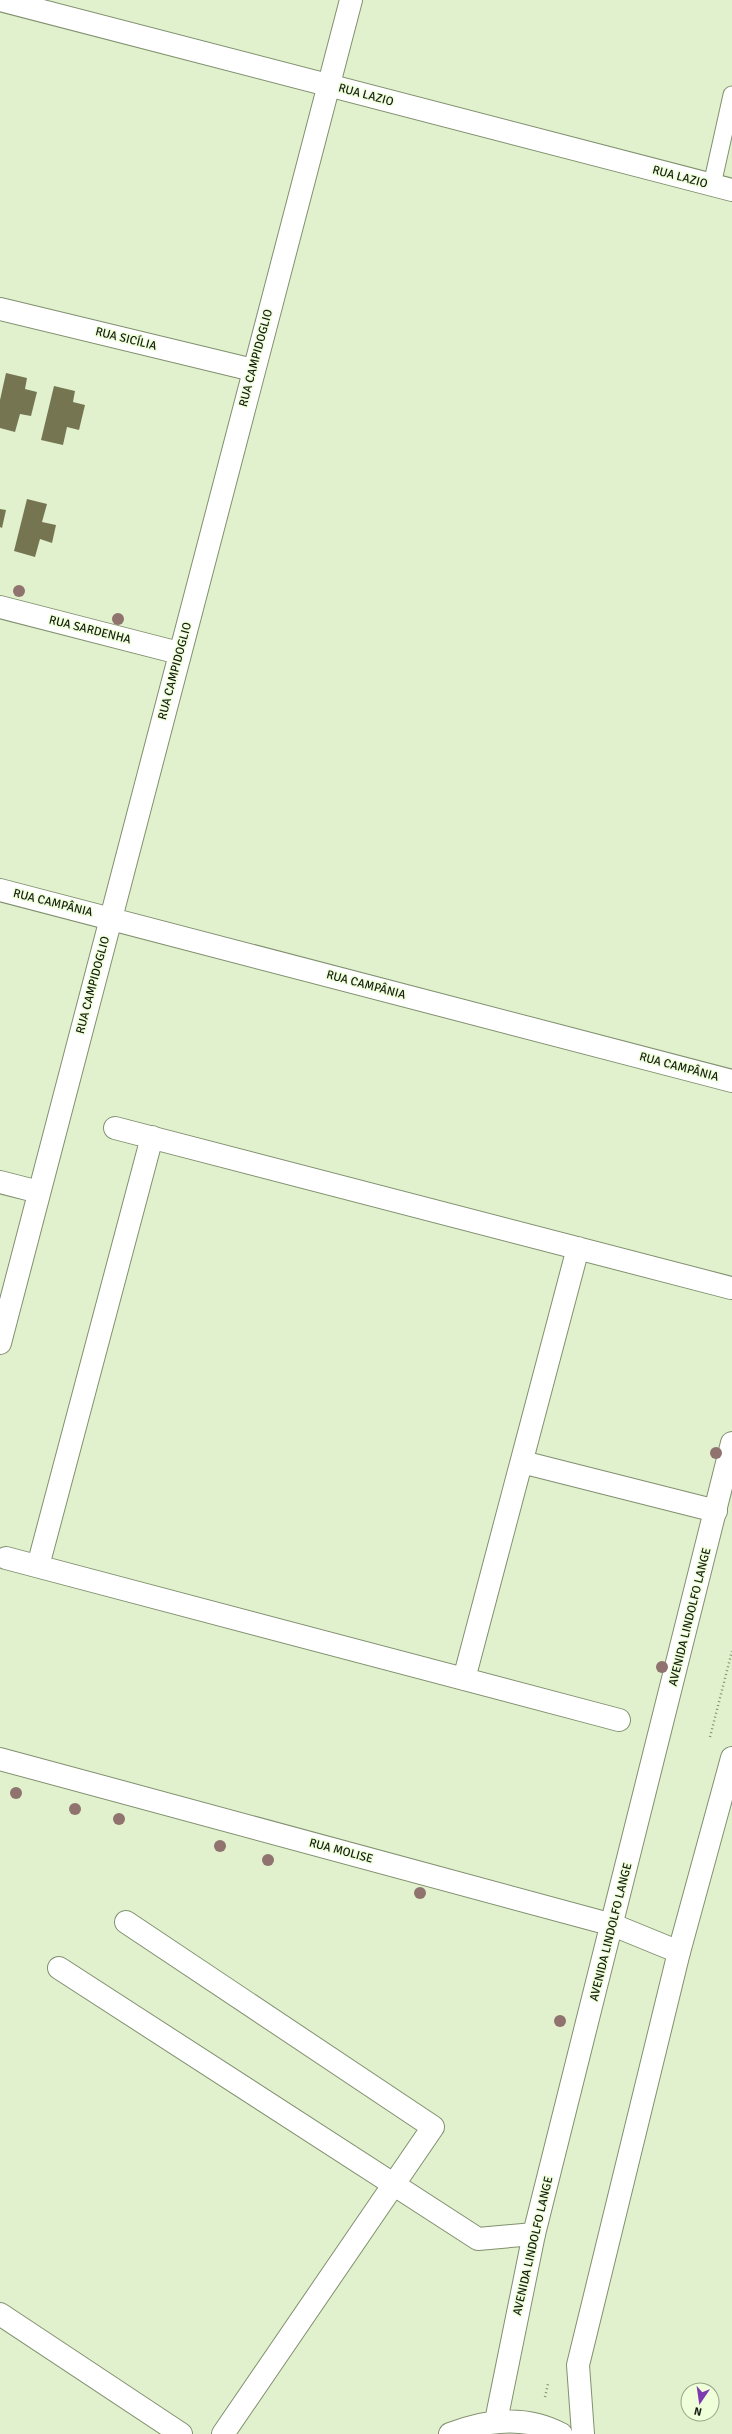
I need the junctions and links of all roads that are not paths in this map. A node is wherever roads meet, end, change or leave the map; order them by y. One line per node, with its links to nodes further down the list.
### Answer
1 (0, 0): 3 (street, RUA LAZIO)
2 (351, 0): 3 (street, RUA CAMPIDOGLIO)
3 (329, 86): 5 (street, RUA LAZIO); 7 (street, RUA CAMPIDOGLIO)
4 (732, 95): 5 (lane)
5 (722, 188)
6 (0, 309): 7 (street, RUA SICÍLIA)
7 (253, 370): 9 (street, RUA CAMPIDOGLIO)
8 (0, 607): 9 (street, RUA SARDENHA)
9 (180, 653): 11 (street, RUA CAMPIDOGLIO)
10 (0, 890): 11 (street, RUA CAMPÂNIA)
11 (110, 917): 12 (street, RUA CAMPÂNIA); 16 (street, RUA CAMPIDOGLIO)
12 (732, 1081)
13 (115, 1128): 14 (street)
14 (152, 1137): 17 (street); 24 (street)
15 (0, 1182): 16 (street)
16 (39, 1192): 19 (street, RUA CAMPIDOGLIO)
17 (578, 1248): 18 (street); 21 (street)
18 (731, 1288)
19 (0, 1343)
20 (732, 1443): 22 (street, AVENIDA LINDOLFO LANGE)
21 (522, 1462): 22 (street); 25 (street)
22 (716, 1511): 30 (street, AVENIDA LINDOLFO LANGE)
23 (6, 1558): 24 (street)
24 (38, 1566): 25 (street)
25 (464, 1679): 26 (street)
26 (619, 1720)
27 (0, 1758): 30 (street, RUA MOLISE)
28 (732, 1758): 31 (street)
29 (126, 1922): 33 (street)
30 (613, 1925): 31 (street, RUA MOLISE); 34 (street, AVENIDA LINDOLFO LANGE)
31 (679, 1952): 41 (street)
32 (59, 1968): 33 (street)
33 (394, 2185): 34 (street); 38 (street)
34 (534, 2234): 36 (street, AVENIDA LINDOLFO LANGE)
35 (0, 2314): 37 (street)
36 (496, 2421): 39 (street); 40 (street)
37 (181, 2434)
38 (222, 2434)
39 (450, 2434)
40 (561, 2434)
41 (583, 2434)

